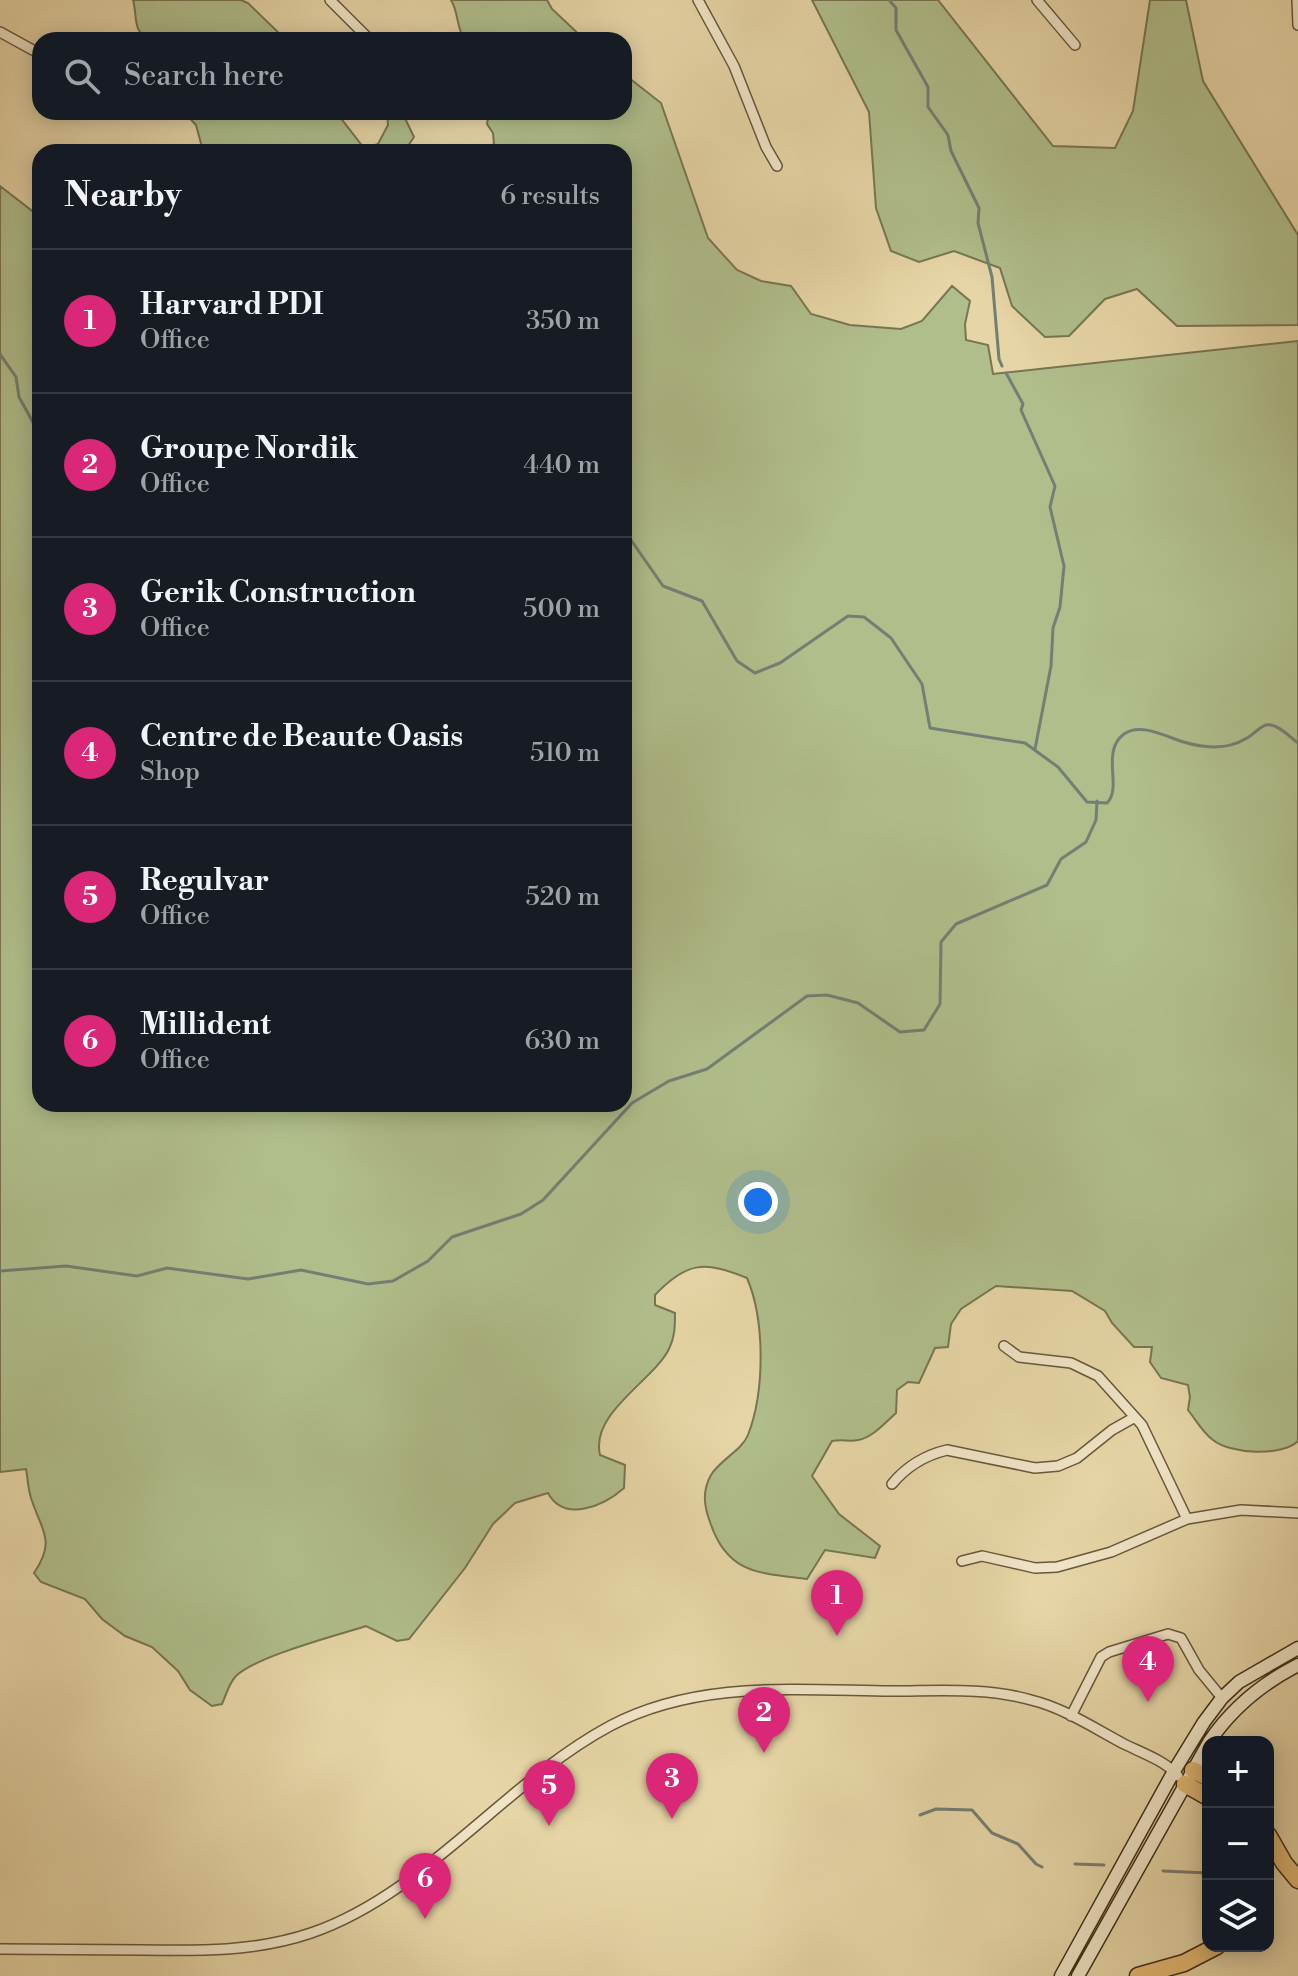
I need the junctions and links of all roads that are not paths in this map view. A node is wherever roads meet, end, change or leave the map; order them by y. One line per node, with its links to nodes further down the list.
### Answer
1 (330, 0): 7 (street)
2 (698, 0): 10 (street)
3 (1037, 0): 8 (street)
4 (1297, 0): 5 (street)
5 (1298, 25)
6 (0, 32): 9 (street)
7 (362, 32)
8 (1075, 45)
9 (32, 50)
10 (777, 166)
11 (1004, 1346): 12 (street)
12 (1135, 1417): 13 (street); 15 (street)
13 (892, 1484)
14 (1298, 1513): 15 (street)
15 (1187, 1519): 16 (street)
16 (962, 1561)
17 (1298, 1648): 19 (street)
18 (1298, 1665): 21 (street)
19 (1222, 1698): 20 (street); 23 (street)
20 (1071, 1716): 23 (street); 26 (street)
21 (1214, 1736)
22 (1202, 1755): 23 (street)
23 (1190, 1776): 28 (street); 29 (street)
24 (1274, 1846): 25 (highway)
25 (1298, 1880)
26 (0, 1949)
27 (1205, 1952): 30 (highway)
28 (1061, 1976)
29 (1078, 1976)
30 (1138, 1976)

